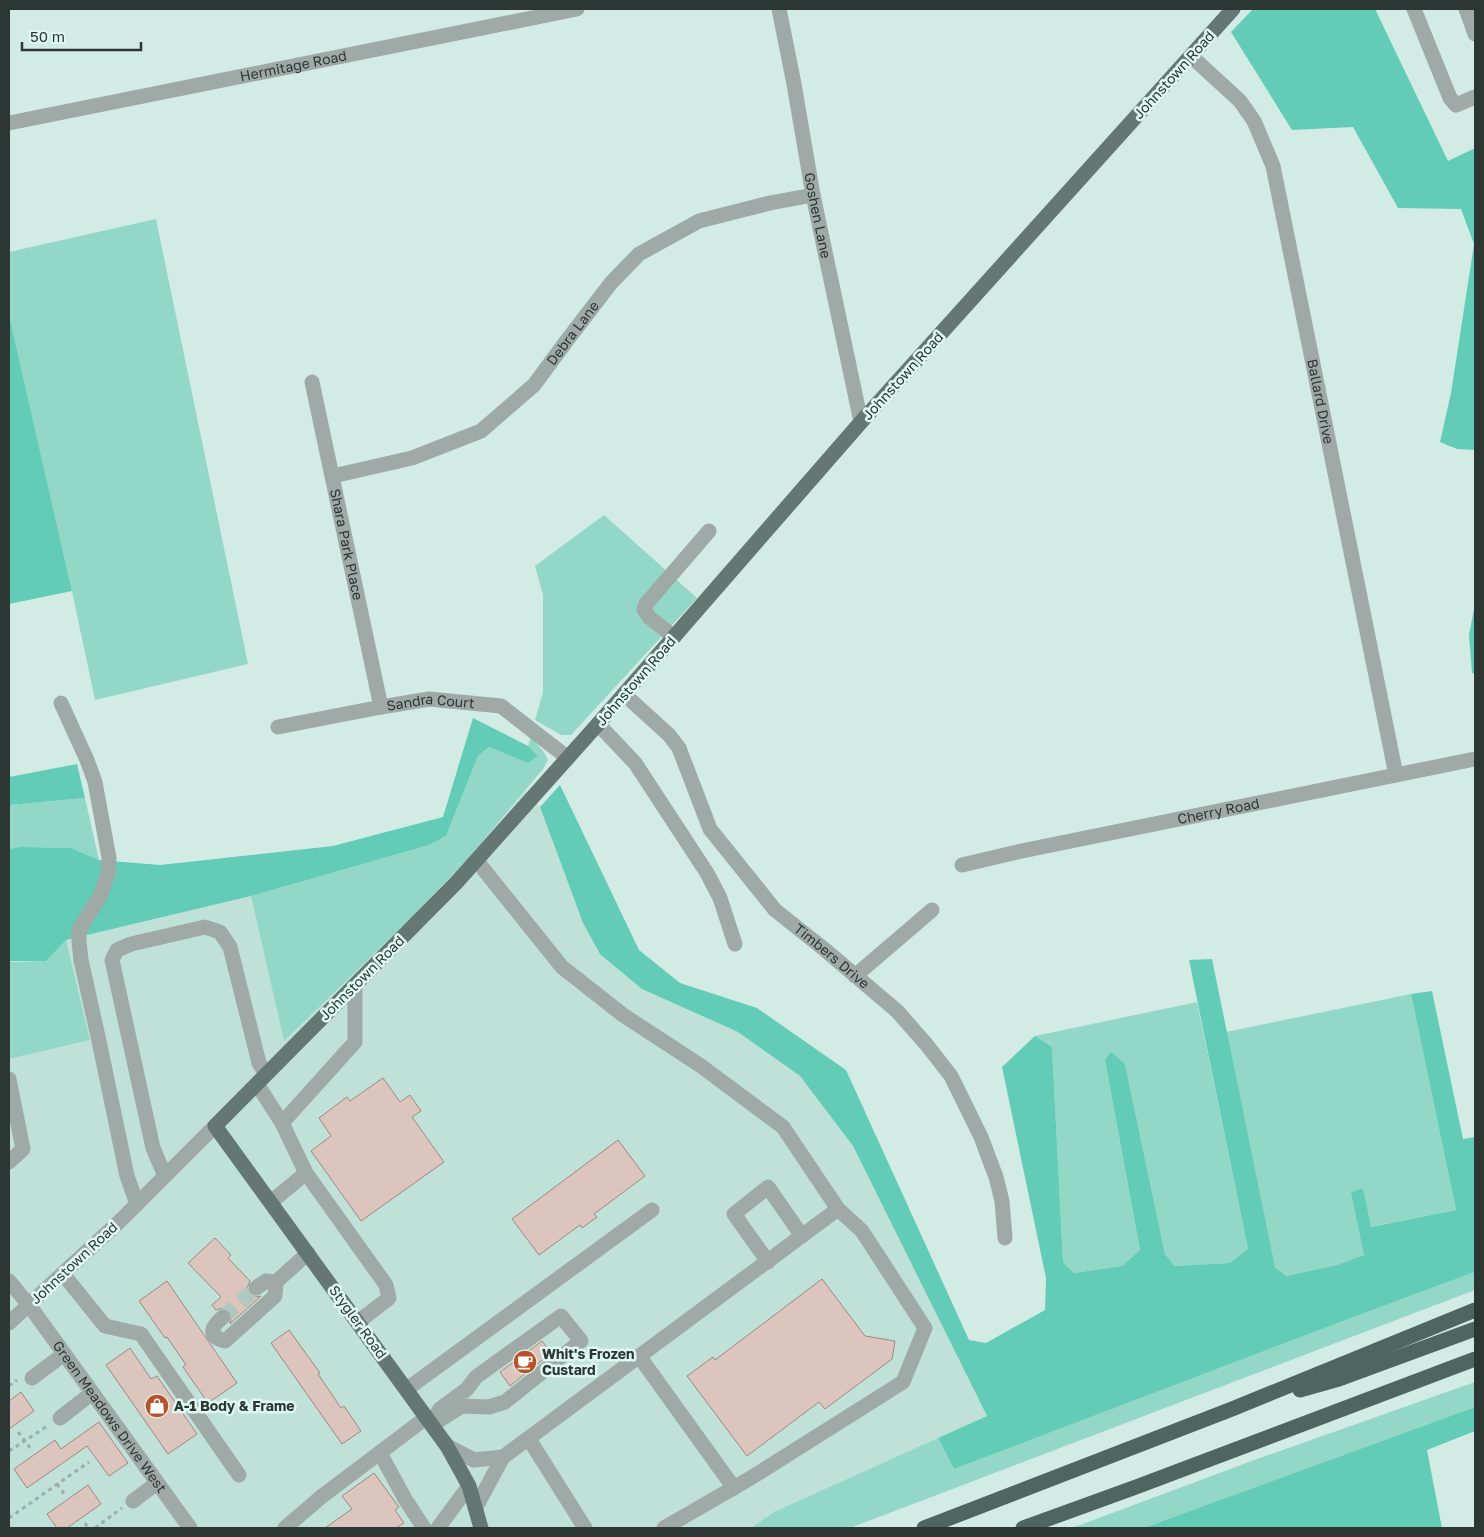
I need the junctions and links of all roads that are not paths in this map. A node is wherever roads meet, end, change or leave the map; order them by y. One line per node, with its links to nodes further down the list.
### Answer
1 (577, 9): 6 (street, Hermitage Road)
2 (779, 9): 11 (street, Goshen Lane)
3 (1232, 9): 8 (main road, Johnstown Road)
4 (1414, 9): 9 (street)
5 (1466, 9): 7 (street)
6 (541, 12): 10 (street, Hermitage Road)
7 (1475, 34)
8 (1191, 56): 13 (main road, Johnstown Road); 24 (street, Ballard Drive)
9 (1475, 97)
10 (9, 123)
11 (813, 195): 13 (street, Goshen Lane); 14 (street, Debra Lane)
12 (312, 382): 14 (street, Shara Park Place)
13 (861, 422): 16 (main road, Johnstown Road)
14 (333, 476): 19 (street, Shara Park Place)
15 (709, 531): 16 (street)
16 (674, 637): 17 (main road, Johnstown Road)
17 (624, 694): 20 (main road, Johnstown Road); 29 (street, Timbers Drive)
18 (61, 703): 39 (street)
19 (381, 706): 21 (street, Sandra Court); 22 (street, Sandra Court)
20 (598, 724): 22 (main road, Johnstown Road); 28 (street)
21 (278, 727)
22 (568, 758): 25 (main road, Johnstown Road)
23 (1475, 759): 24 (street, Cherry Road)
24 (1396, 775): 26 (street, Cherry Road)
25 (477, 861): 30 (main road, Johnstown Road); 40 (street)
26 (962, 865)
27 (932, 910): 29 (street)
28 (735, 944)
29 (855, 976): 43 (street, Timbers Drive)
30 (355, 986): 32 (main road, Johnstown Road); 33 (street)
31 (9, 1079): 35 (street)
32 (261, 1079): 33 (street); 34 (main road, Johnstown Road); 37 (street)
33 (282, 1123): 36 (street)
34 (215, 1126): 37 (street, Johnstown Road); 38 (main road, Stygler Road)
35 (9, 1162)
36 (306, 1174): 38 (street); 53 (street)
37 (165, 1176): 39 (street, Johnstown Road)
38 (270, 1202): 44 (main road, Stygler Road)
39 (137, 1204): 46 (street, Johnstown Road)
40 (838, 1209): 42 (street); 72 (street)
41 (652, 1210): 60 (street)
42 (802, 1236): 45 (street); 45 (street)
43 (1005, 1238)
44 (308, 1253): 48 (street); 53 (main road, Stygler Road)
45 (768, 1262): 57 (street)
46 (63, 1274): 50 (street, Johnstown Road); 69 (street)
47 (9, 1281): 50 (street, Green Meadows Drive West)
48 (276, 1282): 49 (street); 52 (street)
49 (256, 1288)
50 (29, 1305): 54 (street, Johnstown Road); 56 (street, Green Meadows Drive West)
51 (1475, 1310): 62 (highway)
52 (223, 1317)
53 (358, 1322): 60 (main road, Stygler Road)
54 (9, 1323)
55 (1475, 1329): 62 (highway)
56 (64, 1354): 59 (street); 61 (street, Green Meadows Drive West)
57 (639, 1356): 65 (street); 72 (street)
58 (1475, 1360): 83 (highway)
59 (32, 1378)
60 (407, 1389): 64 (main road, Stygler Road)
61 (92, 1393): 63 (street); 70 (street, Green Meadows Drive West)
62 (1232, 1408): 82 (highway)
63 (60, 1418)
64 (433, 1420): 64 (street); 66 (main road, Stygler Road); 67 (street)
65 (529, 1438): 68 (street); 80 (street)
66 (447, 1446): 68 (street); 71 (main road, Stygler Road)
67 (380, 1453): 76 (street); 77 (street)
68 (503, 1457): 74 (street)
69 (239, 1475)
70 (157, 1483): 73 (street); 75 (street, Green Meadows Drive West)
71 (469, 1486): 74 (main road, Stygler Road); 78 (street)
72 (734, 1488): 81 (street)
73 (133, 1501)
74 (476, 1507): 79 (main road, Stygler Road)
75 (190, 1528)
76 (285, 1528)
77 (424, 1528)
78 (438, 1528)
79 (481, 1528)
80 (585, 1528)
81 (664, 1528)
82 (924, 1528)
83 (1023, 1528)

